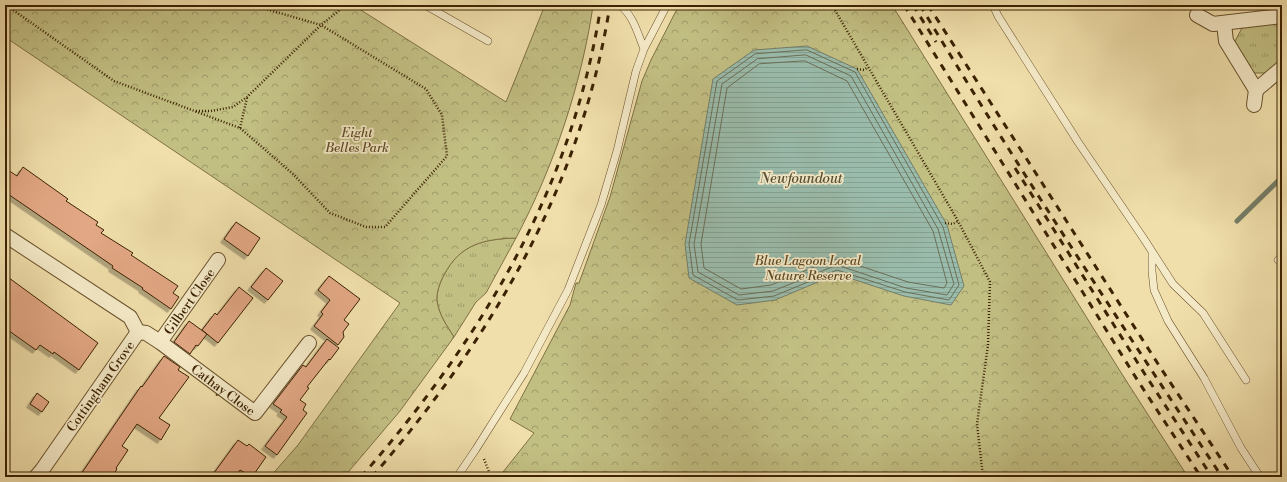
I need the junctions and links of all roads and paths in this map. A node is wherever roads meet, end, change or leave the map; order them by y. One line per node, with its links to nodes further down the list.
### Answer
1 (6, 5): 21 (path)
2 (252, 5): 12 (path)
3 (346, 5): 12 (path)
4 (425, 5): 13 (lane)
5 (619, 5): 14 (lane)
6 (667, 5): 14 (lane)
7 (832, 5): 15 (path)
8 (993, 5): 26 (lane)
9 (1197, 15): 11 (street)
10 (1282, 16): 11 (street)
11 (1224, 24): 18 (street)
12 (321, 25): 19 (path); 22 (path)
13 (488, 41)
14 (644, 48): 32 (lane)
15 (868, 67): 17 (path); 23 (path)
16 (1282, 68): 18 (street)
17 (857, 69)
18 (1256, 90): 20 (street)
19 (247, 97): 21 (path); 22 (path)
20 (1254, 105)
21 (194, 110): 22 (path)
22 (240, 128)
23 (958, 221): 24 (path); 36 (path)
24 (945, 223)
25 (5, 234): 28 (street, Cottingham Grove)
26 (1152, 251): 31 (lane); 37 (lane)
27 (218, 260): 29 (street, Gilbert Close)
28 (138, 332): 29 (street, Cathay Close); 33 (street, Cottingham Grove)
29 (160, 342): 30 (street, Cathay Close)
30 (309, 343)
31 (1246, 380)
32 (476, 449): 34 (lane); 35 (path)
33 (36, 477)
34 (457, 477)
35 (490, 477)
36 (983, 477)
37 (1260, 477)

